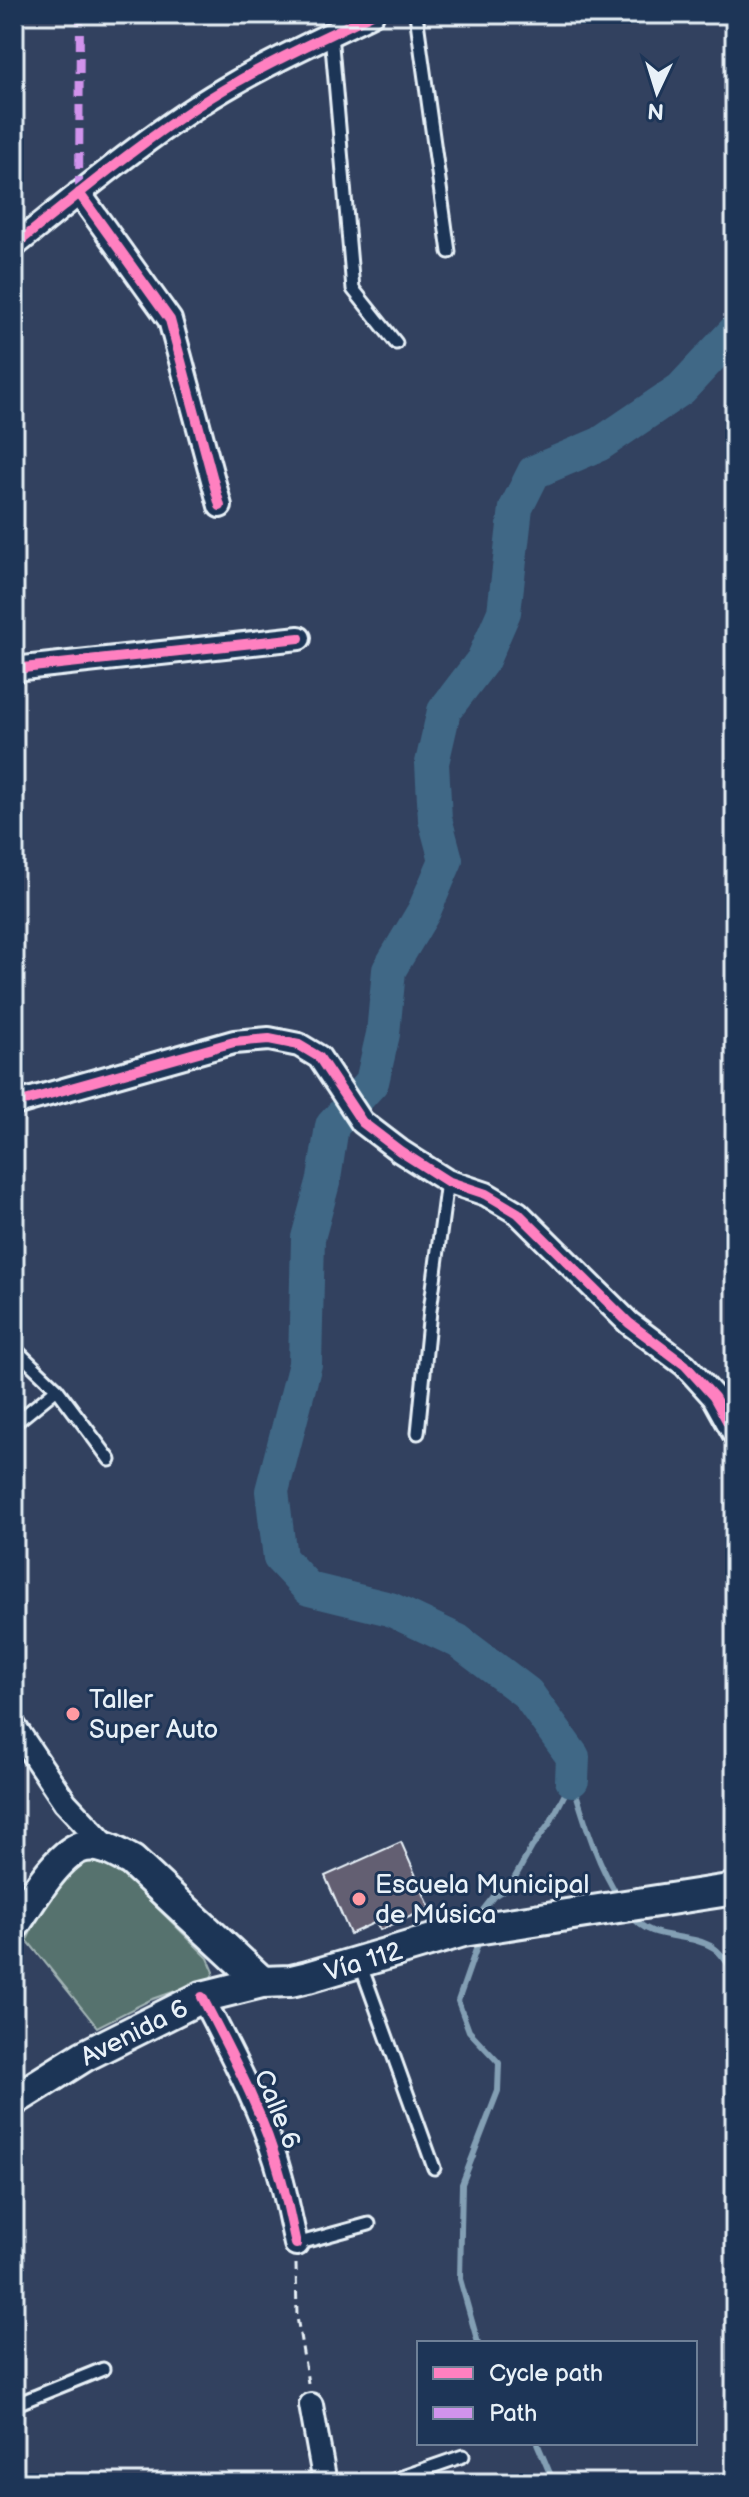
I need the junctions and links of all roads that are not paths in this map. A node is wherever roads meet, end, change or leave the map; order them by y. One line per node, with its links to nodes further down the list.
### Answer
1 (372, 14): 3 (street)
2 (416, 14): 6 (lane)
3 (331, 34): 4 (street); 7 (lane)
4 (79, 193): 5 (street); 8 (street)
5 (14, 246)
6 (449, 252)
7 (396, 343)
8 (220, 506)
9 (299, 638): 10 (street)
10 (14, 669)
11 (14, 1104): 12 (street)
12 (447, 1181): 16 (lane); 17 (street)
13 (14, 1348): 14 (lane)
14 (57, 1389): 15 (lane); 18 (lane)
15 (14, 1424)
16 (418, 1433)
17 (735, 1435)
18 (110, 1460)
19 (14, 1726): 20 (street)
20 (65, 1802): 21 (street); 21 (street)
21 (86, 1850): 23 (main road); 24 (main road)
22 (735, 1889): 25 (main road, Vía 112)
23 (14, 1925)
24 (220, 1942): 26 (main road); 27 (main road)
25 (360, 1962): 26 (main road, Vía 112); 29 (lane)
26 (262, 1982): 27 (main road, Avenida 6)
27 (202, 1997): 28 (main road, Avenida 6); 31 (street, Calle 6)
28 (14, 2100)
29 (434, 2168)
30 (369, 2224): 31 (lane)
31 (296, 2244)
32 (103, 2369): 33 (lane)
33 (14, 2405)
34 (311, 2405): 36 (street)
35 (463, 2456): 37 (lane)
36 (325, 2483)
37 (385, 2483)

